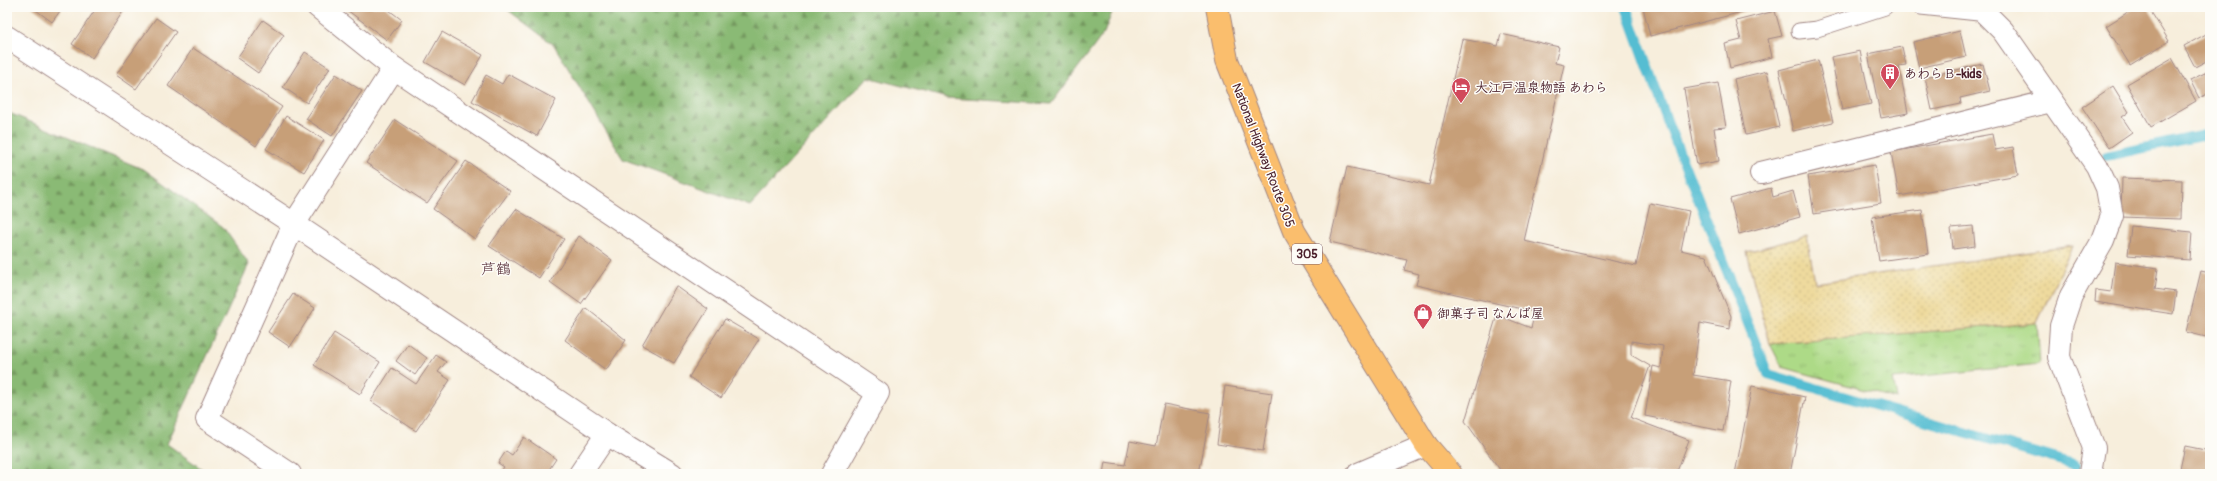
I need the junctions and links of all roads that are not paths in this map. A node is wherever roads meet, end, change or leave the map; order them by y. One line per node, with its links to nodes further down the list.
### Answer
1 (318, 7): 8 (street)
2 (1217, 7): 13 (highway, National Highway Route 305 / 305)
3 (1885, 7): 6 (lane)
4 (1921, 7): 5 (lane)
5 (1984, 11): 9 (street)
6 (1799, 31)
7 (7, 37): 11 (street)
8 (394, 68): 11 (street); 17 (street)
9 (2051, 101): 10 (street); 20 (street)
10 (1761, 173)
11 (294, 224): 12 (street); 14 (street)
12 (607, 434): 15 (street); 16 (street)
13 (1426, 445): 18 (street); 19 (highway, National Highway Route 305 / 305)
14 (290, 474)
15 (580, 474)
16 (672, 474)
17 (832, 474)
18 (1358, 474)
19 (1451, 474)
20 (2093, 474)

